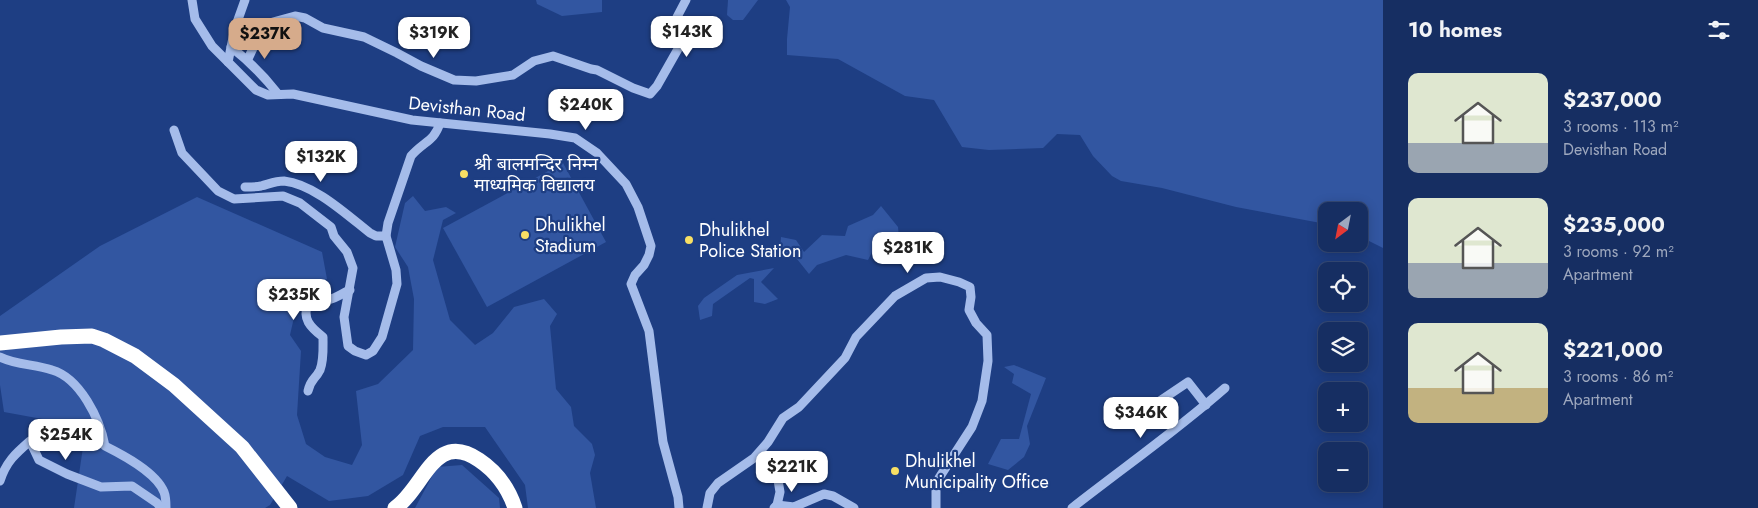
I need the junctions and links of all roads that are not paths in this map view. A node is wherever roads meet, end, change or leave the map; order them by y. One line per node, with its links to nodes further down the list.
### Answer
1 (192, 0): 6 (street, Devisthan Road)
2 (245, 0): 4 (street)
3 (686, 0): 5 (street)
4 (231, 47): 5 (street); 6 (street)
5 (248, 59): 7 (street)
6 (228, 62): 7 (street, Devisthan Road)
7 (278, 94): 8 (street, Devisthan Road)
8 (440, 123): 11 (street); 27 (street, Devisthan Road)
9 (174, 130): 12 (street)
10 (246, 187): 11 (street)
11 (386, 236): 12 (street)
12 (350, 290): 16 (street)
13 (0, 343): 24 (highway)
14 (0, 357): 23 (street)
15 (1225, 388): 17 (street)
16 (308, 390)
17 (1206, 405): 18 (street); 31 (street)
18 (1110, 418)
19 (778, 480): 21 (street)
20 (0, 481): 22 (street)
21 (776, 507): 29 (street)
22 (161, 508)
23 (166, 508)
24 (290, 508)
25 (395, 508): 26 (highway)
26 (515, 508)
27 (679, 508)
28 (707, 508): 30 (street)
29 (854, 508)
30 (936, 508)
31 (1072, 508)

